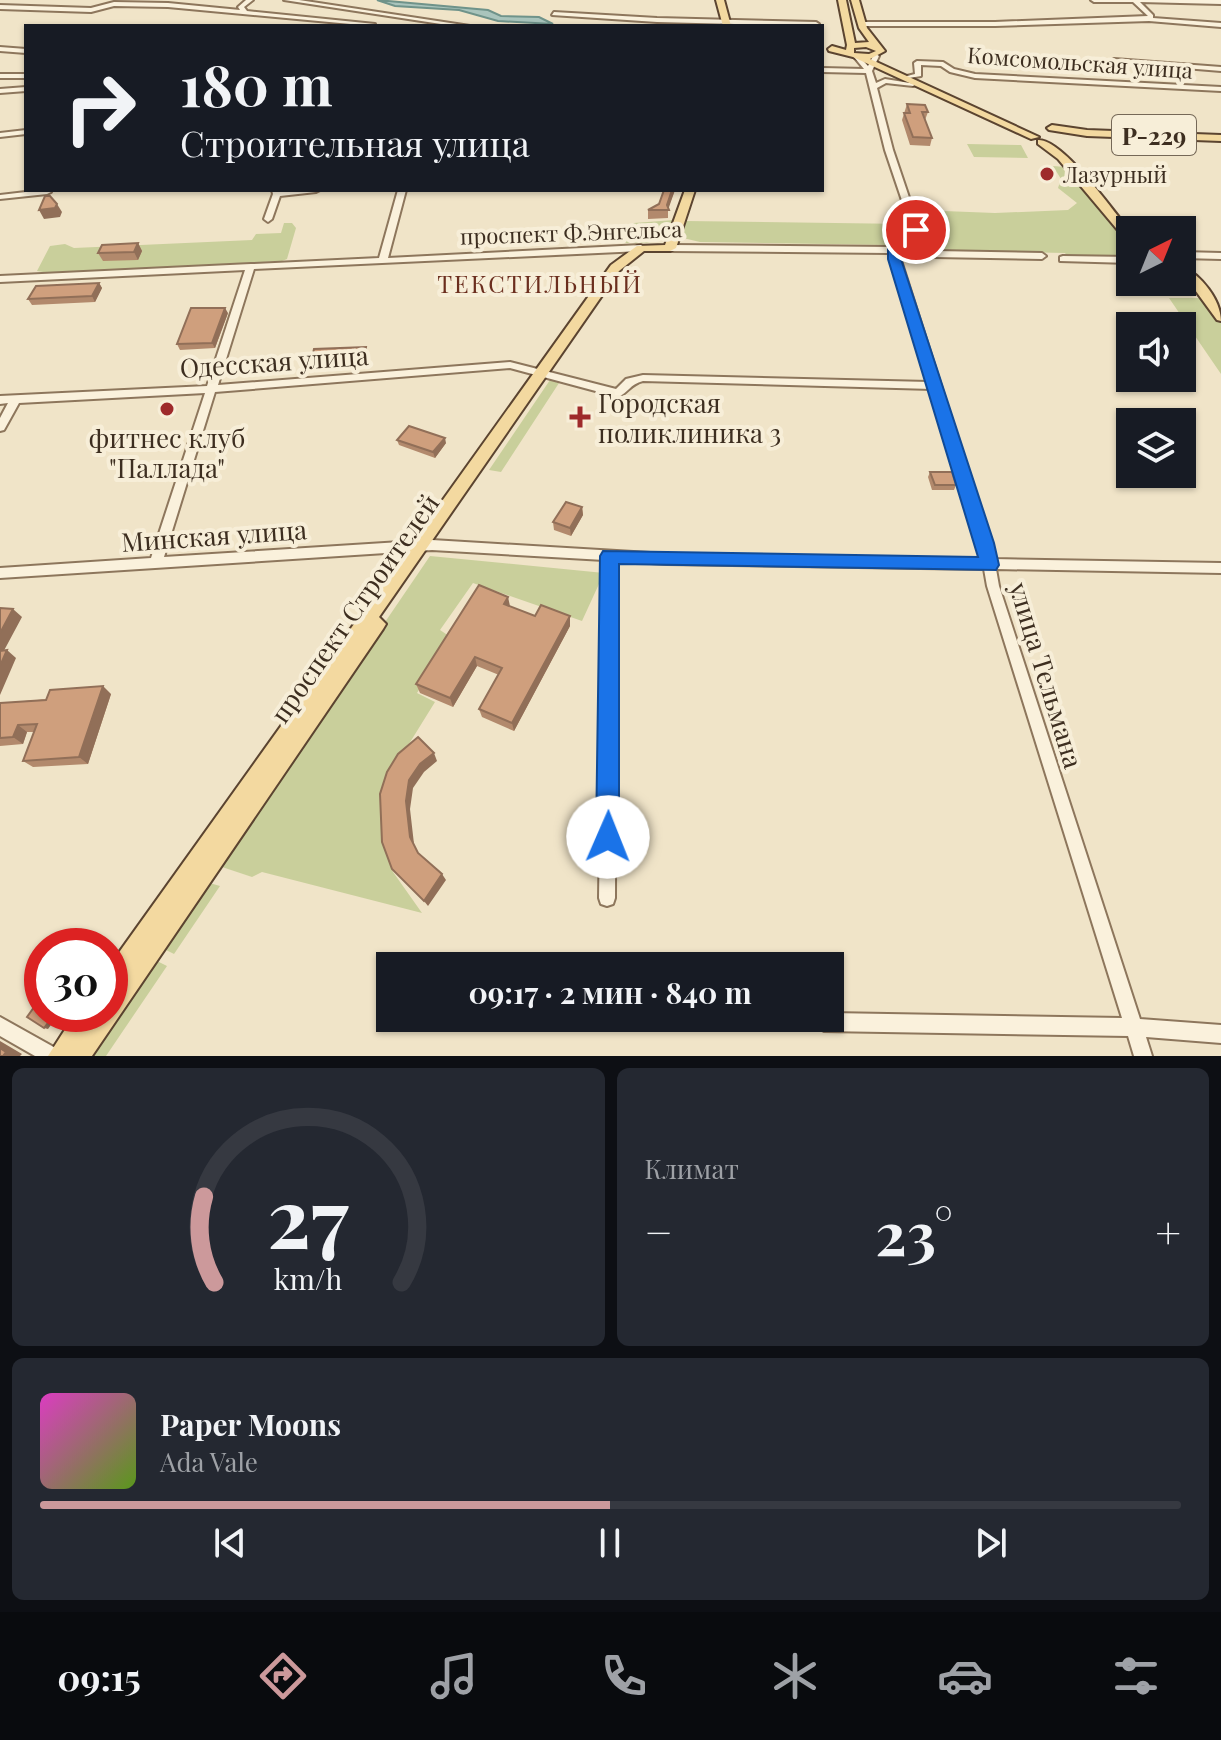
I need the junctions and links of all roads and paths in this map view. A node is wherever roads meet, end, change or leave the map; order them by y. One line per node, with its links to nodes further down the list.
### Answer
1 (52, 0): 11 (street)
2 (250, 0): 12 (street)
3 (287, 0): 16 (street)
4 (720, 0): 17 (main road)
5 (842, 0): 23 (main road)
6 (855, 0): 19 (main road)
7 (1094, 0): 8 (street)
8 (1135, 1): 9 (street); 14 (street)
9 (1221, 2)
10 (0, 7): 11 (street)
11 (35, 8): 12 (street)
12 (246, 13): 15 (street)
13 (554, 14): 17 (street)
14 (1149, 19): 19 (street); 20 (street)
15 (372, 24)
16 (453, 24)
17 (727, 24): 18 (street)
18 (816, 24)
19 (862, 24): 25 (main road)
20 (1221, 25)
21 (0, 49): 24 (street)
22 (827, 49): 23 (main road, Р-229)
23 (852, 50): 25 (main road, Р-229); 25 (main road, Р-229)
24 (24, 51)
25 (875, 58): 28 (street); 31 (main road, Р-229); 31 (main road, Р-229); 32 (street)
26 (1114, 61): 27 (street)
27 (1221, 69)
28 (824, 70)
29 (0, 76): 30 (street)
30 (24, 76)
31 (905, 78): 33 (main road, Р-229); 35 (street, Комсомольская улица)
32 (874, 87): 33 (street); 53 (street)
33 (926, 87): 37 (main road, Р-229)
34 (24, 89): 36 (street)
35 (1221, 89)
36 (0, 91)
37 (1000, 120): 38 (main road, Р-229); 43 (main road, Р-229)
38 (1047, 128): 40 (main road, Р-229); 43 (main road); 44 (main road, Р-229)
39 (24, 132): 41 (street)
40 (1087, 133): 42 (main road, Р-229); 44 (main road, Р-229)
41 (0, 135)
42 (1221, 138)
43 (1038, 139): 44 (main road, Р-229); 45 (main road)
44 (1066, 141): 45 (main road)
45 (1062, 157): 52 (main road)
46 (47, 192): 50 (street)
47 (277, 192): 51 (street)
48 (401, 192): 60 (street)
49 (689, 192): 55 (main road)
50 (0, 197)
51 (268, 219)
52 (1116, 221)
53 (906, 245): 56 (street); 58 (street)
54 (647, 248): 55 (main road, проспект Ф.Энгельса); 60 (street, проспект Ф.Энгельса); 67 (main road, проспект Строителей)
55 (670, 248): 56 (street, проспект Ф.Энгельса)
56 (893, 250): 68 (street, улица Тельмана)
57 (1196, 255): 59 (street)
58 (1042, 256)
59 (1221, 256)
60 (383, 259): 63 (street, проспект Ф.Энгельса)
61 (1063, 259): 62 (street)
62 (1116, 260)
63 (250, 267): 64 (street, проспект Ф.Энгельса); 69 (street)
64 (0, 279)
65 (1196, 283): 66 (main road)
66 (1221, 317)
67 (545, 374): 68 (street, Одесская улица); 69 (street, Одесская улица); 73 (main road, проспект Строителей)
68 (935, 386): 76 (street, улица Тельмана)
69 (213, 389): 70 (street, Одесская улица); 75 (street)
70 (16, 399): 71 (street, Одесская улица); 72 (street)
71 (0, 400)
72 (0, 427)
73 (425, 545): 74 (street, Минская улица); 75 (street, Минская улица); 80 (main road, проспект Строителей); 81 (main road, проспект Строителей)
74 (610, 556): 76 (street, Минская улица); 79 (street)
75 (156, 563): 78 (street, Минская улица)
76 (989, 565): 77 (street, Минская улица); 84 (street, улица Тельмана)
77 (1221, 568)
78 (0, 573)
79 (607, 898)
80 (128, 960)
81 (128, 984)
82 (844, 1022): 84 (street)
83 (0, 1026): 88 (street)
84 (1133, 1027): 87 (street); 91 (street, улица Тельмана)
85 (77, 1032): 89 (main road)
86 (95, 1032): 90 (main road, проспект Строителей)
87 (1221, 1034)
88 (53, 1056)
89 (60, 1056)
90 (78, 1056)
91 (1143, 1056)

